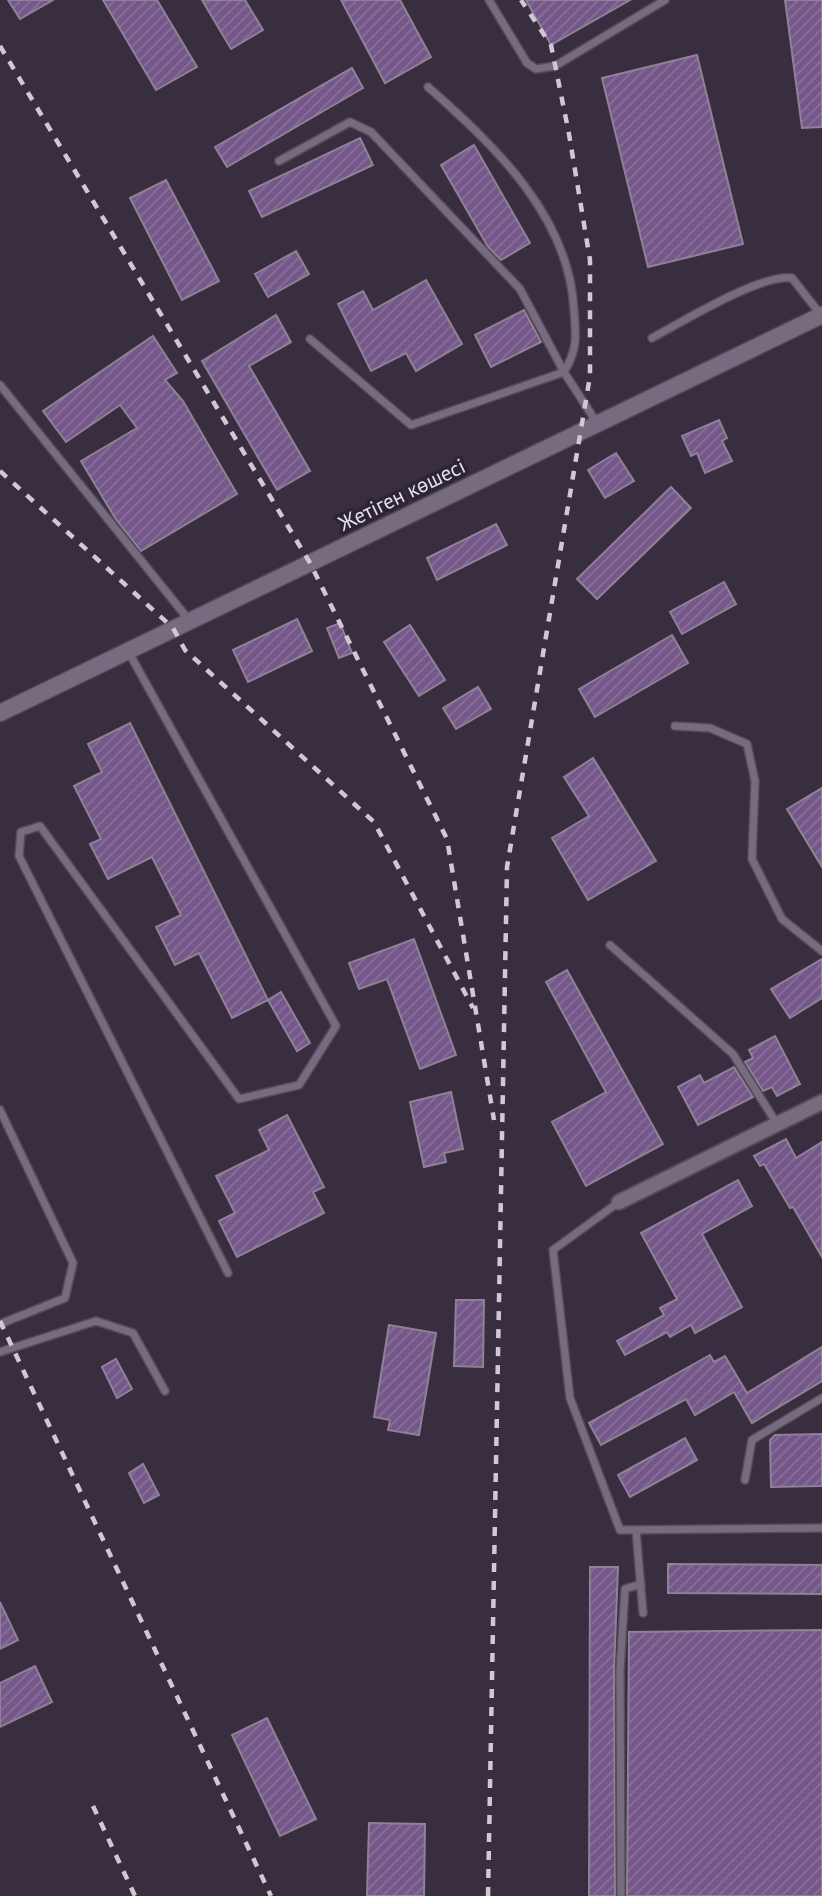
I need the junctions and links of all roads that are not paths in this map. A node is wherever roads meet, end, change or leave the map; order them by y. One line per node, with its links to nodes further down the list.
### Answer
1 (489, 0): 2 (lane)
2 (665, 0)
3 (428, 87): 8 (lane)
4 (279, 161): 8 (lane)
5 (822, 315): 6 (lane); 10 (street, Жетіген көшесі)
6 (652, 338)
7 (310, 339): 8 (lane)
8 (564, 372): 10 (lane)
9 (0, 385): 11 (lane)
10 (597, 424): 11 (street, Жетіген көшесі)
11 (189, 621): 12 (street, Жетіген көшесі)
12 (128, 651): 13 (street, Жетіген көшесі); 21 (lane)
13 (0, 713)
14 (675, 726): 16 (lane)
15 (610, 945): 19 (lane)
16 (822, 951)
17 (822, 1102): 19 (street)
18 (0, 1110): 22 (lane)
19 (778, 1124): 20 (street)
20 (619, 1202): 28 (lane)
21 (228, 1273)
22 (0, 1324)
23 (0, 1352): 24 (lane)
24 (165, 1391)
25 (822, 1398): 26 (lane)
26 (745, 1480)
27 (822, 1528): 28 (lane)
28 (636, 1530): 29 (lane)
29 (641, 1584): 30 (lane); 31 (lane)
30 (643, 1614)
31 (621, 1896)

